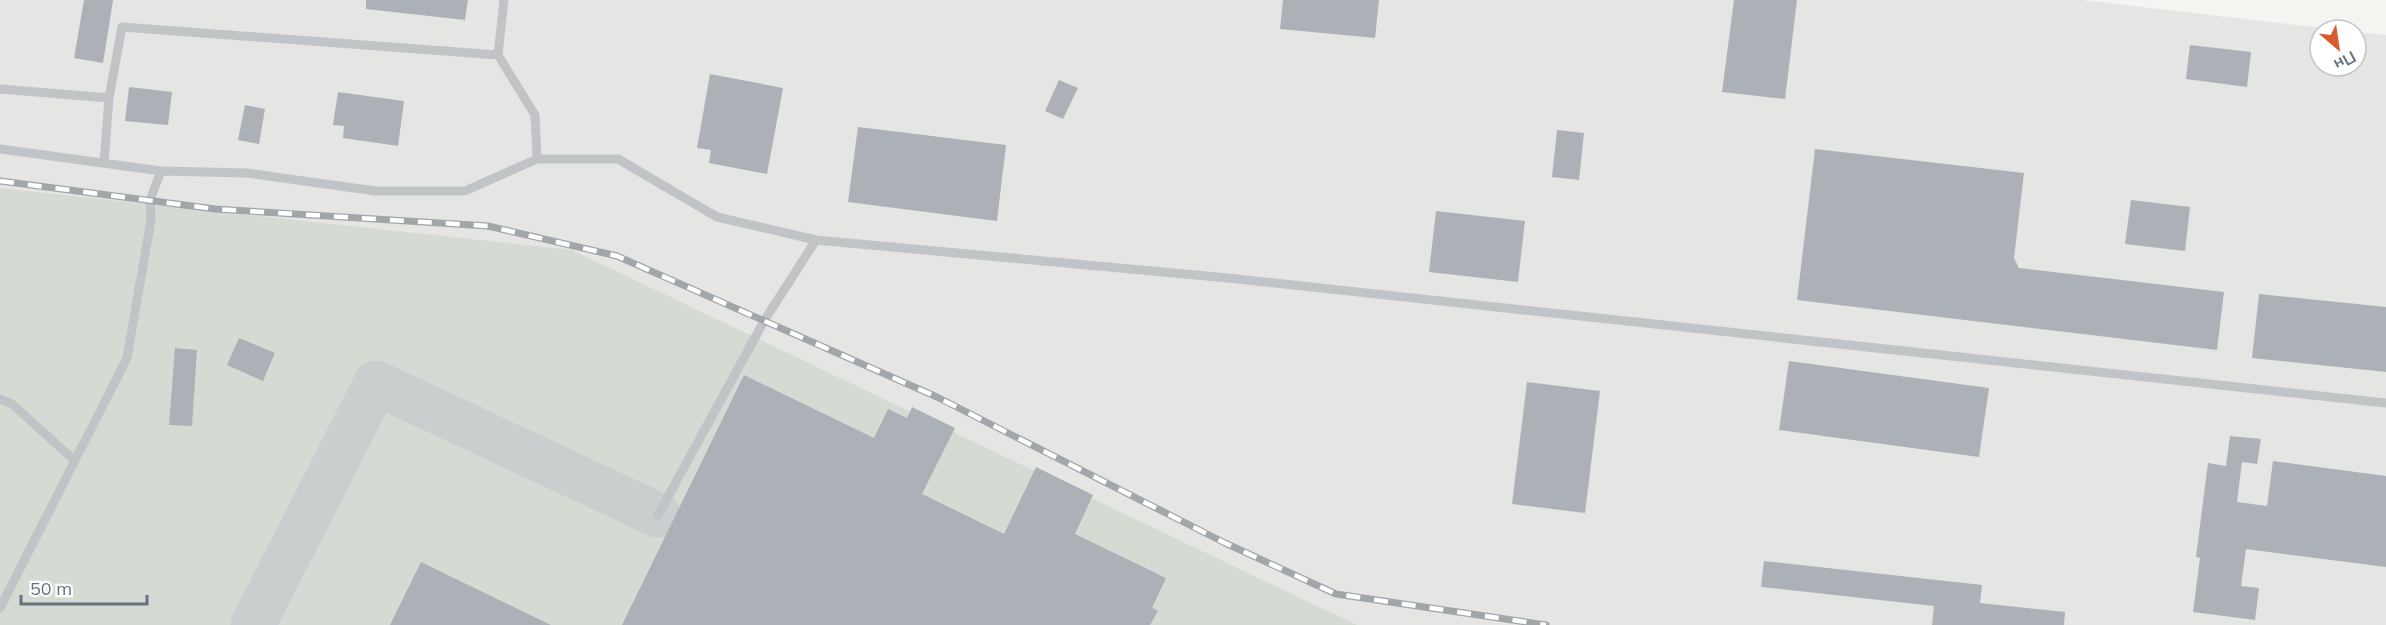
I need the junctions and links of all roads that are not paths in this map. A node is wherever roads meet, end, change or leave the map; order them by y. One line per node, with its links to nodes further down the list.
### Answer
1 (504, 0): 2 (lane)
2 (498, 55): 4 (lane); 6 (lane)
3 (0, 89): 4 (lane)
4 (109, 98): 7 (lane)
5 (0, 149): 7 (lane)
6 (537, 159): 8 (lane); 9 (lane)
7 (104, 163): 8 (lane)
8 (161, 171): 12 (lane)
9 (816, 240): 11 (lane); 13 (lane)
10 (0, 399): 12 (lane)
11 (2386, 404)
12 (74, 460): 14 (lane)
13 (658, 515)
14 (0, 608)

